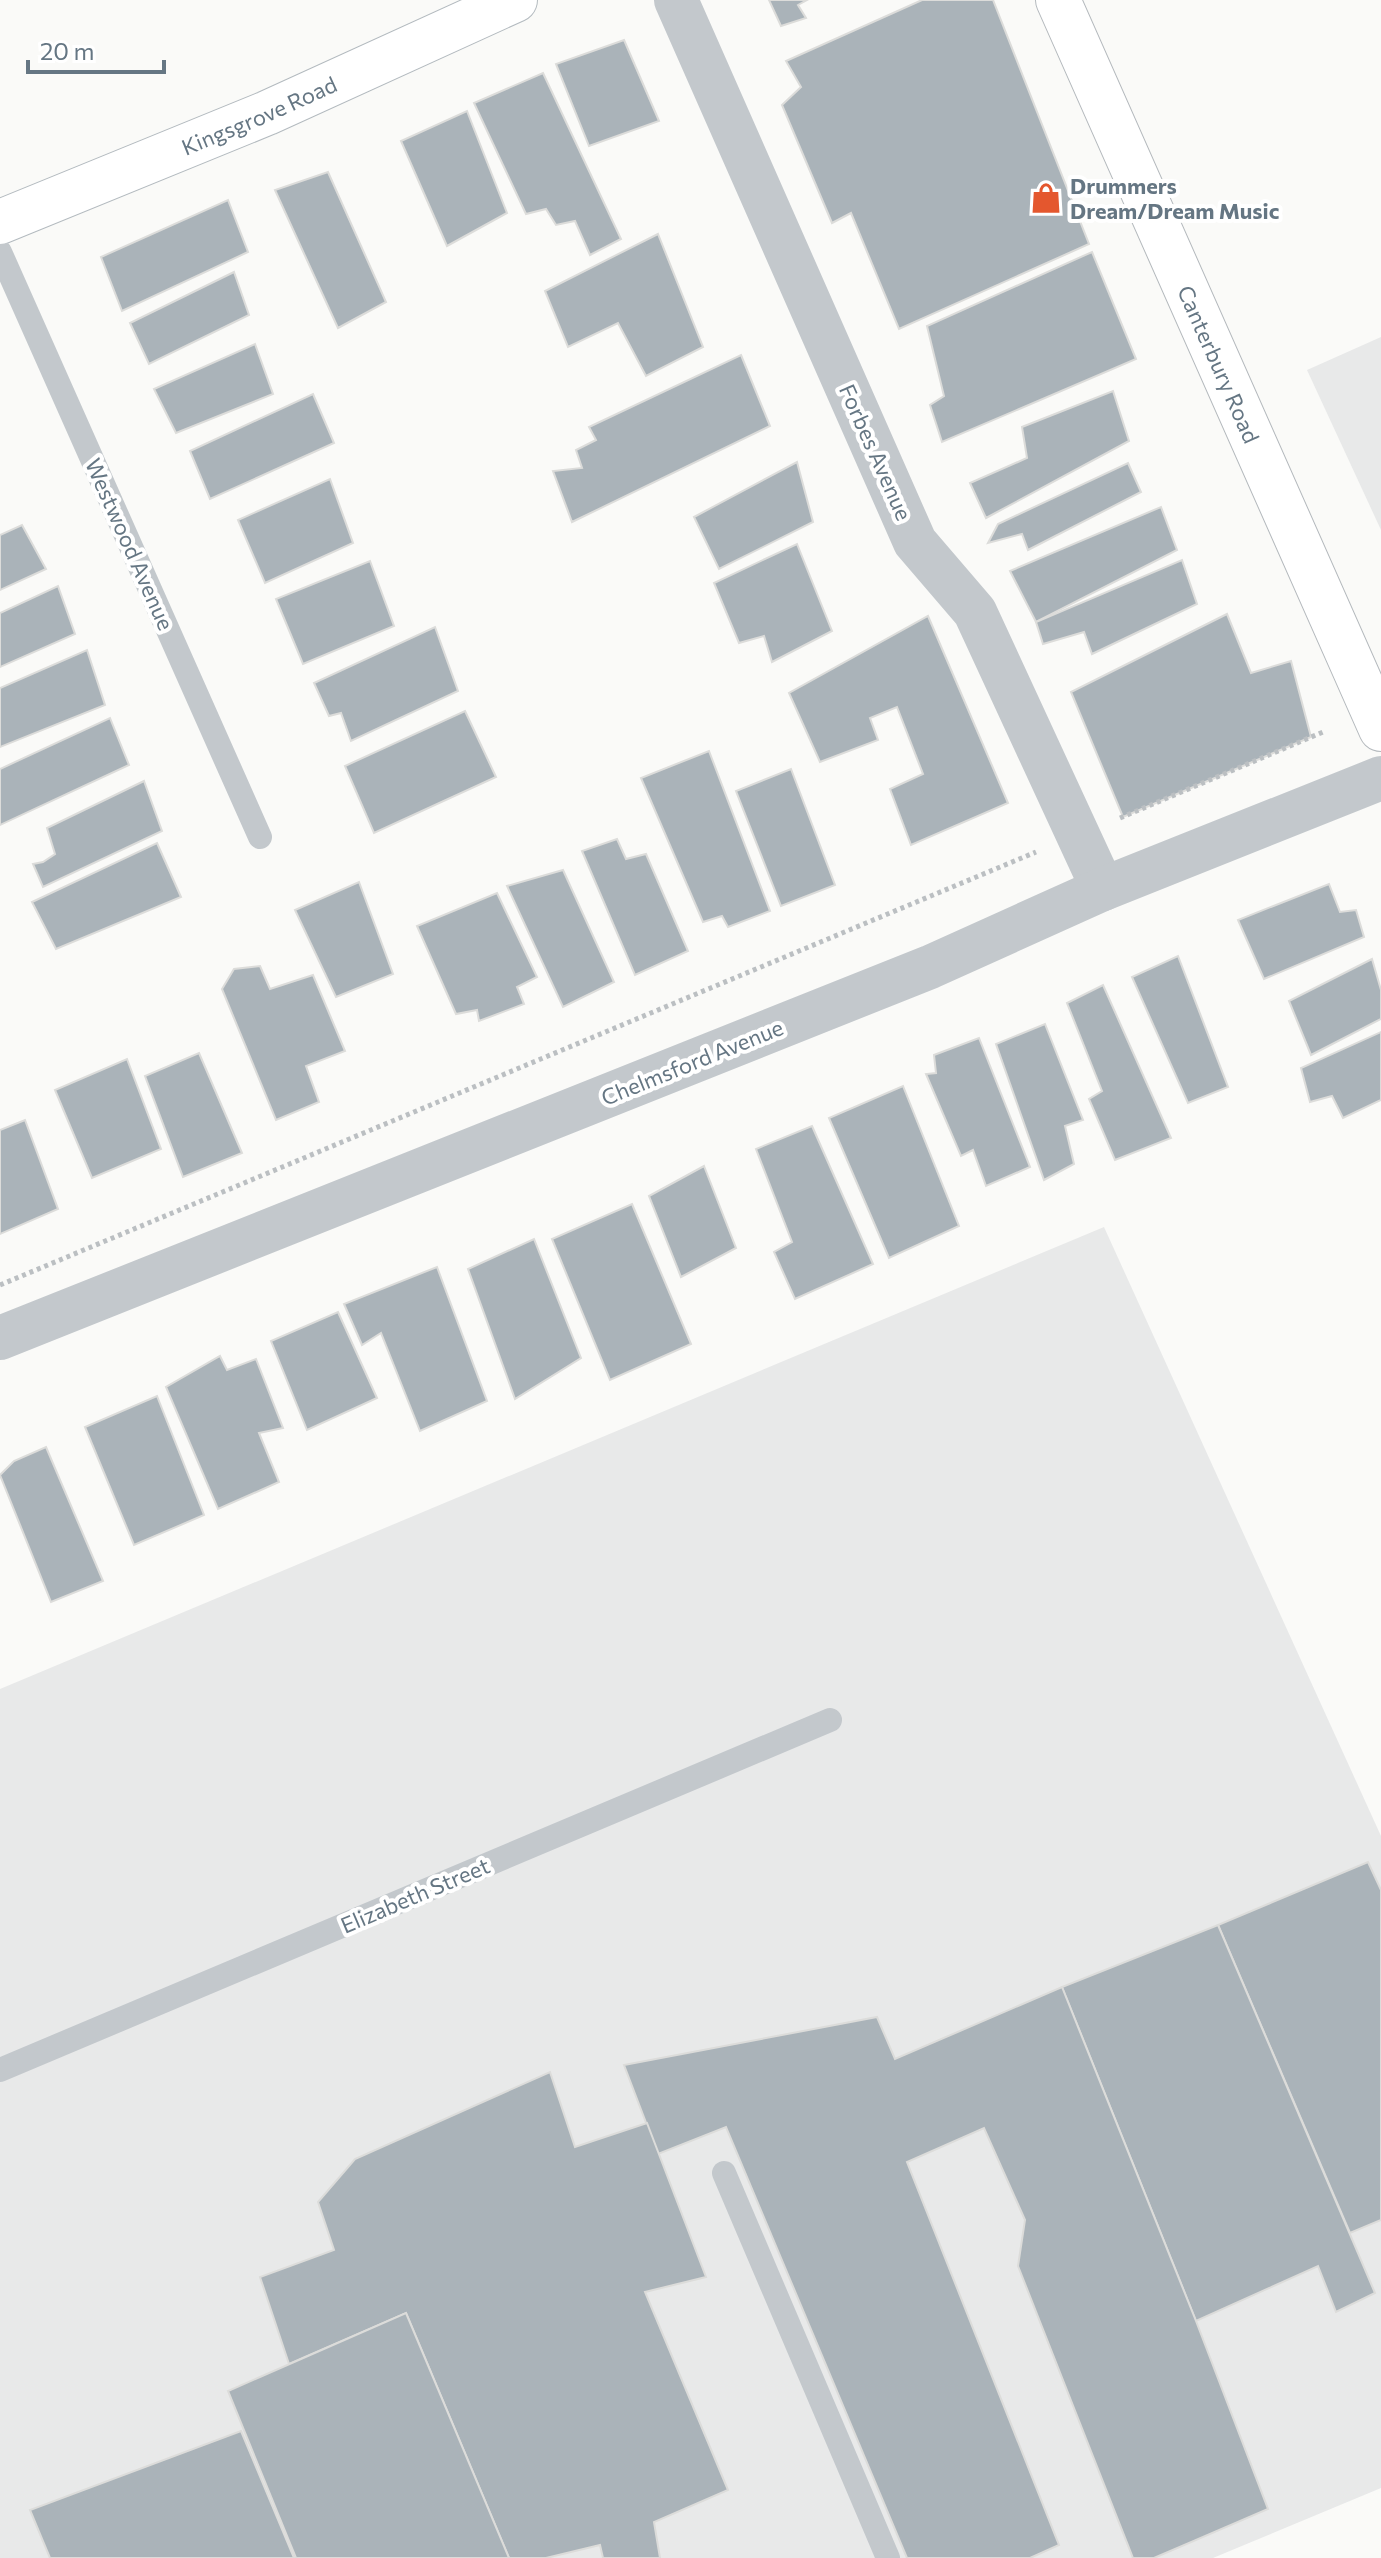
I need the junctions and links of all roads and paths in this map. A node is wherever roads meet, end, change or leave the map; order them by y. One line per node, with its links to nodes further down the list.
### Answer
1 (515, 0): 4 (main road, Kingsgrove Road)
2 (676, 0): 9 (street, Forbes Avenue)
3 (1058, 0): 6 (main road, Canterbury Road)
4 (0, 222)
5 (0, 252): 10 (lane, Westwood Avenue)
6 (1381, 729)
7 (1323, 732): 9 (path)
8 (1381, 778): 11 (street, Chelmsford Avenue)
9 (1076, 835): 11 (street, Forbes Avenue); 12 (path)
10 (260, 837)
11 (1103, 889): 13 (street, Chelmsford Avenue)
12 (0, 1285)
13 (0, 1338)
14 (830, 1720): 15 (lane, Elizabeth Street)
15 (0, 2070)
16 (724, 2173): 17 (lane)
17 (888, 2558)

